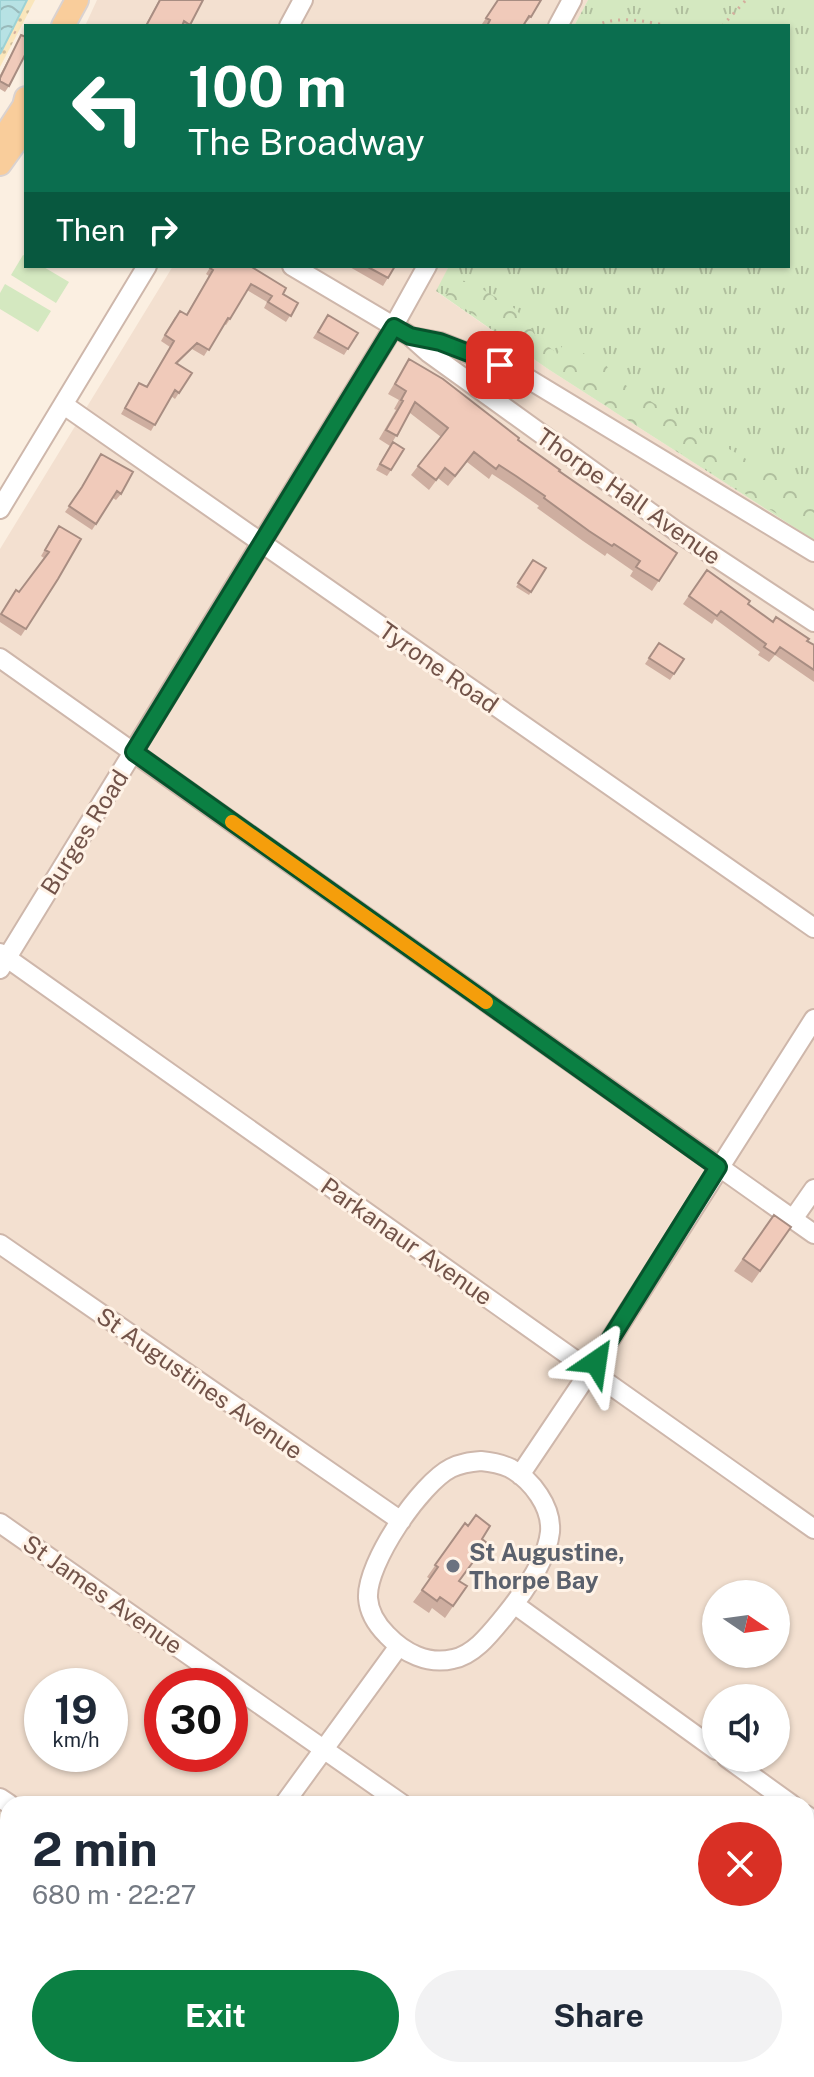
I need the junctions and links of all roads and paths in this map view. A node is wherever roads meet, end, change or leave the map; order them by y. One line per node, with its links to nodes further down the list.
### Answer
1 (78, 0): 5 (main road); 6 (main road)
2 (303, 0): 7 (street)
3 (746, 0): 11 (path)
4 (564, 3): 8 (street)
5 (64, 24)
6 (72, 24)
7 (290, 24)
8 (559, 24)
9 (597, 24): 10 (path)
10 (659, 24)
11 (724, 24)
12 (14, 32): 13 (path)
13 (24, 38)
14 (20, 115): 15 (main road); 16 (main road)
15 (0, 143)
16 (0, 164)
17 (146, 268): 21 (street)
18 (295, 268): 20 (street, Thorpe Hall Avenue)
19 (426, 268): 20 (street, Burges Road)
20 (402, 332): 23 (street, Burges Road); 24 (street, Thorpe Hall Avenue); 25 (street, Thorpe Hall Avenue)
21 (64, 405): 22 (street); 23 (street, Tyrone Road)
22 (0, 509)
23 (262, 543): 27 (street, Burges Road); 28 (street, Tyrone Road)
24 (814, 552)
25 (814, 622)
26 (0, 658): 27 (street)
27 (134, 752): 29 (street, Burges Road); 31 (street)
28 (814, 928)
29 (2, 960): 36 (street, Parkanaur Avenue)
30 (814, 1019): 31 (street)
31 (718, 1167): 33 (street); 36 (street)
32 (814, 1189): 33 (street)
33 (793, 1219): 34 (street)
34 (814, 1234)
35 (0, 1244): 38 (street, St Augustines Avenue)
36 (590, 1370): 37 (street); 40 (street, Parkanaur Avenue)
37 (520, 1475): 38 (street); 41 (street)
38 (401, 1521): 42 (street)
39 (0, 1523): 44 (street, St James Avenue)
40 (814, 1529)
41 (514, 1604): 42 (street); 43 (street)
42 (399, 1646): 44 (street)
43 (702, 1740)
44 (324, 1748): 46 (street); 47 (street, St James Avenue)
45 (746, 1772): 48 (street)
46 (290, 1796)
47 (391, 1796)
48 (780, 1796)

